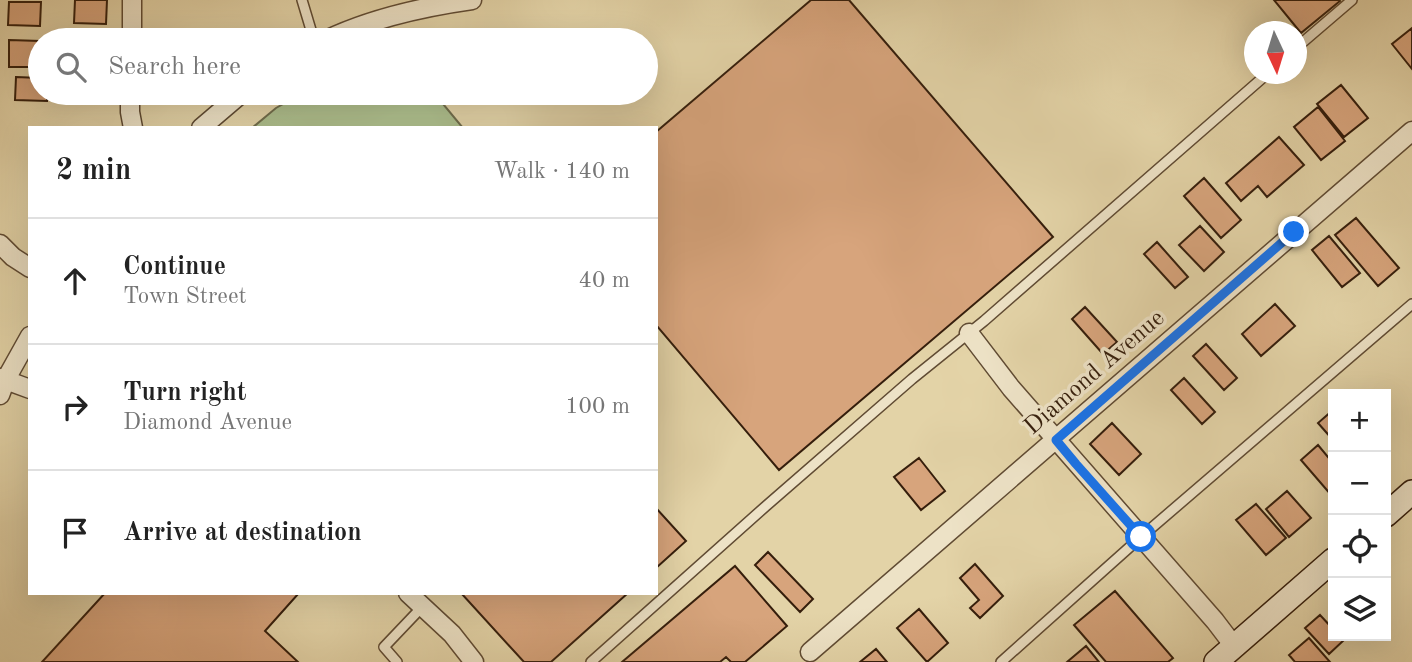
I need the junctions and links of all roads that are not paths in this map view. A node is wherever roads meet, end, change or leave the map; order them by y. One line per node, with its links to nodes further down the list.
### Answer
1 (132, 0): 6 (street)
2 (302, 0): 7 (lane)
3 (466, 0): 4 (street); 8 (street)
4 (472, 0)
5 (1352, 0): 9 (lane)
6 (132, 28)
7 (310, 28)
8 (356, 28)
9 (1307, 39)
10 (1255, 84): 19 (lane)
11 (130, 105): 13 (street)
12 (228, 105): 14 (street)
13 (133, 126)
14 (203, 126)
15 (1412, 131): 23 (street, Diamond Avenue)
16 (0, 244): 17 (street)
17 (28, 267)
18 (1412, 304): 26 (lane)
19 (969, 333): 23 (street); 34 (lane)
20 (28, 339): 21 (street)
21 (2, 384): 22 (street)
22 (28, 389)
23 (1056, 440): 26 (street); 31 (street, Diamond Avenue)
24 (1412, 492): 25 (main road)
25 (1391, 511)
26 (1141, 537): 30 (street); 35 (lane)
27 (1328, 564): 30 (main road)
28 (410, 595): 29 (street)
29 (423, 606): 32 (lane); 33 (street)
30 (1234, 646): 36 (main road)
31 (810, 652)
32 (397, 662)
33 (474, 662)
34 (591, 662)
35 (1001, 662)
36 (1216, 662)

